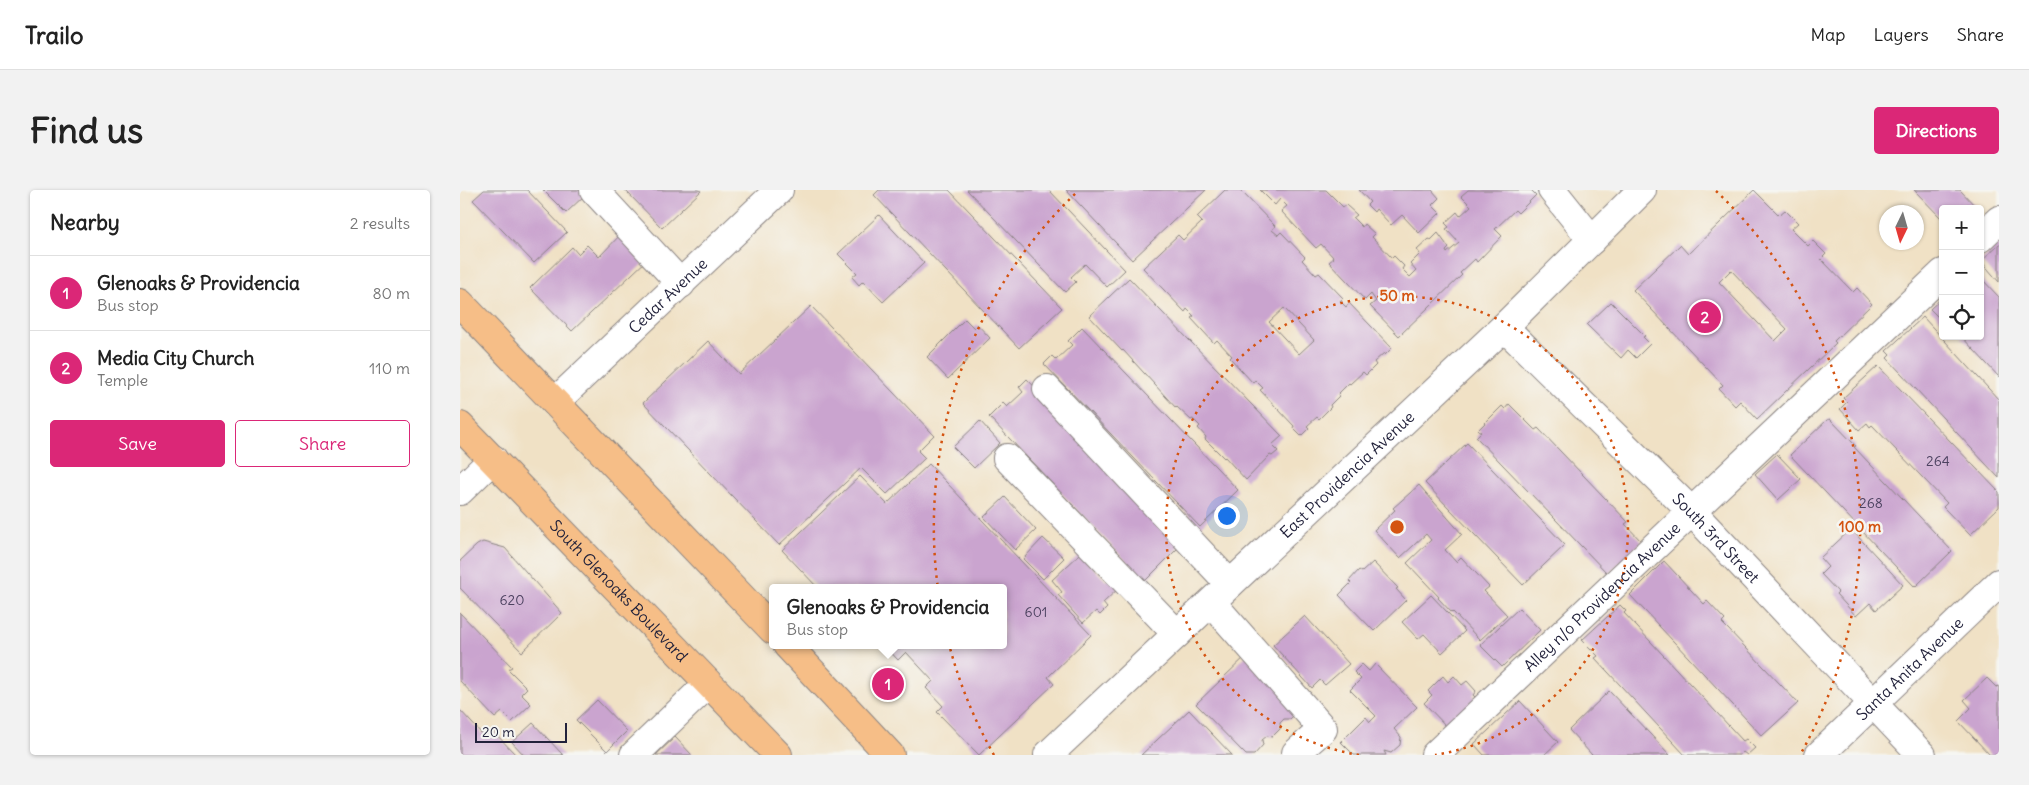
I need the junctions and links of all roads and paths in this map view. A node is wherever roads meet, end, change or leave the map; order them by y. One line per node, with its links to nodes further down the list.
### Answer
1 (594, 190): 9 (street)
2 (779, 190): 9 (street, Cedar Avenue)
3 (1552, 190): 7 (street)
4 (1642, 190): 7 (street, East Providencia Avenue)
5 (1999, 220): 6 (street)
6 (1984, 234)
7 (1592, 240): 11 (street, East Providencia Avenue)
8 (1939, 277): 18 (street, Alley n/o Providencia Avenue)
9 (681, 284): 13 (street, Cedar Avenue)
10 (460, 304): 13 (main road)
11 (1504, 327): 18 (street, South 3rd Street); 20 (street, East Providencia Avenue)
12 (1048, 389): 20 (street)
13 (556, 402): 21 (main road)
14 (460, 426): 16 (main road, South Glenoaks Boulevard)
15 (1007, 458): 22 (street)
16 (493, 459): 17 (street); 24 (main road, South Glenoaks Boulevard)
17 (460, 491)
18 (1692, 512): 25 (street, South 3rd Street); 31 (street, Alley n/o Providencia Avenue)
19 (1999, 583): 25 (street, Santa Anita Avenue)
20 (1221, 593): 22 (street, East Providencia Avenue); 26 (street)
21 (769, 626)
22 (1177, 634): 30 (street, East Providencia Avenue)
23 (791, 649): 29 (main road)
24 (708, 684): 27 (street); 28 (main road, South Glenoaks Boulevard)
25 (1872, 704): 32 (street, Santa Anita Avenue); 33 (street, South 3rd Street)
26 (1296, 753)
27 (634, 755)
28 (778, 755)
29 (890, 755)
30 (1048, 755)
31 (1435, 755)
32 (1819, 755)
33 (1922, 755)

